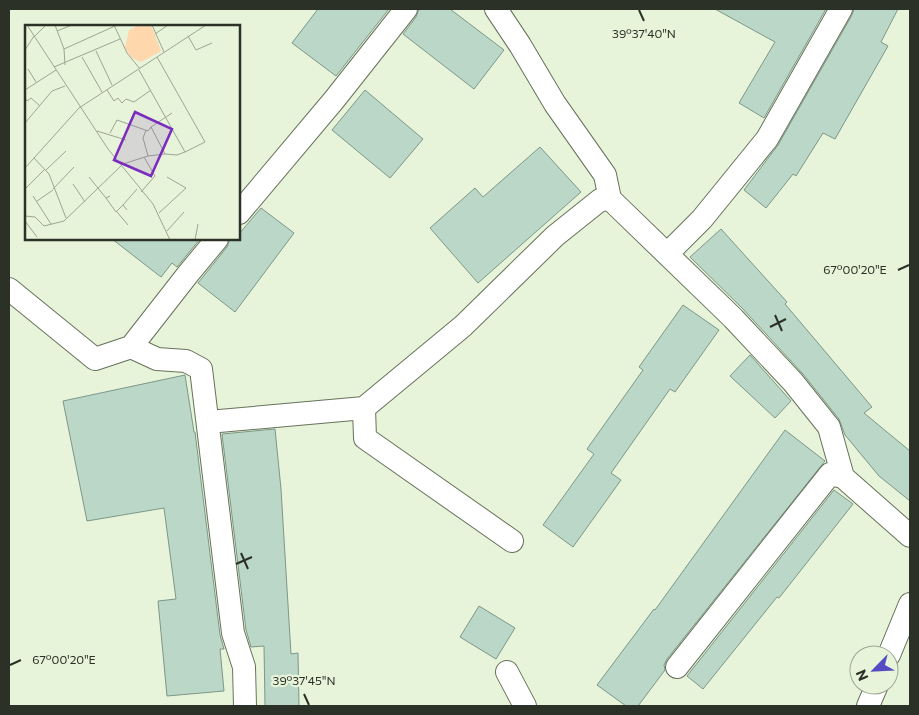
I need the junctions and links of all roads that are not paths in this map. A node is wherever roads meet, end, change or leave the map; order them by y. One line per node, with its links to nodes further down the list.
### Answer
1 (406, 9): 5 (street)
2 (496, 9): 4 (street)
3 (841, 9): 7 (street)
4 (610, 199): 7 (street); 10 (street)
5 (240, 212)
6 (216, 240): 9 (street)
7 (667, 254): 12 (street)
8 (9, 289): 9 (street)
9 (131, 348): 11 (street)
10 (364, 408): 11 (street); 14 (street)
11 (208, 422): 19 (street)
12 (843, 476): 13 (street); 17 (street)
13 (910, 536)
14 (512, 541)
15 (910, 604): 16 (street)
16 (893, 645)
17 (677, 667)
18 (507, 672): 20 (street)
19 (245, 706)
20 (525, 706)

